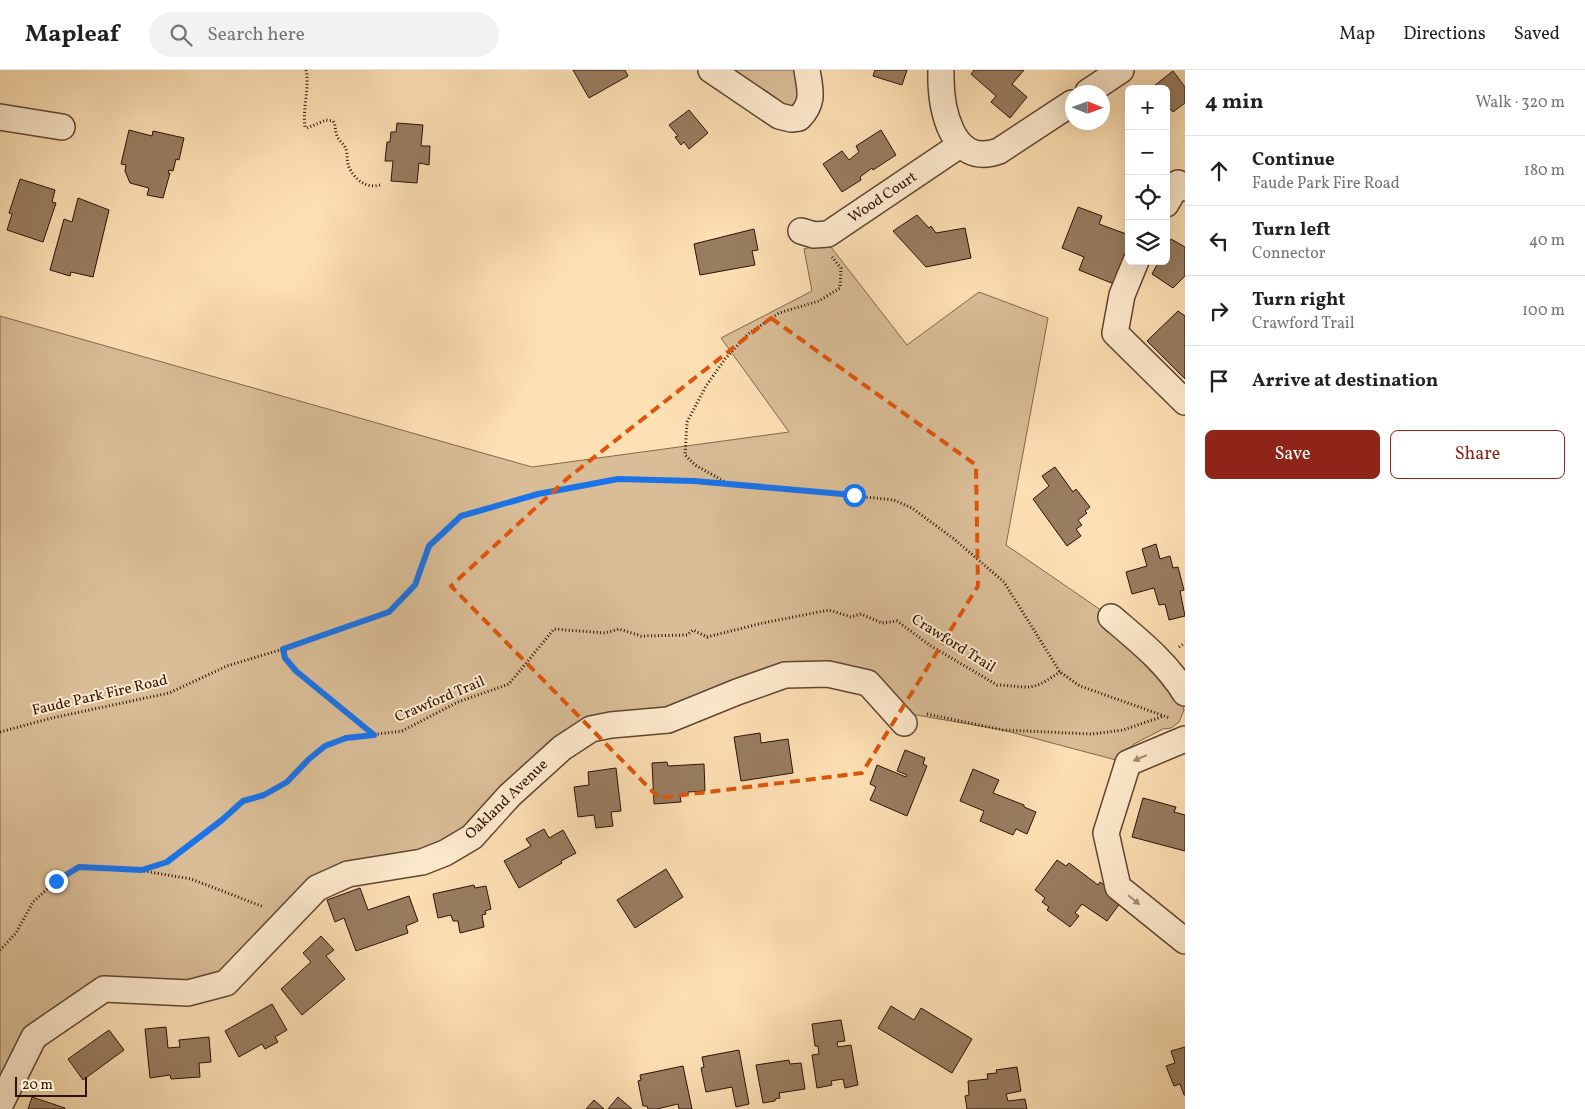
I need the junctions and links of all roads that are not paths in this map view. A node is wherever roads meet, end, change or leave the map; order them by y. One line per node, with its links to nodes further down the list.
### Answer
1 (711, 70): 2 (street)
2 (807, 70)
3 (941, 70): 9 (street)
4 (1121, 70): 5 (street)
5 (1098, 85)
6 (1065, 108): 9 (street)
7 (0, 117): 8 (street)
8 (62, 127)
9 (960, 145): 12 (street, Wood Court)
10 (1185, 188): 11 (street)
11 (1170, 197)
12 (801, 232)
13 (1134, 265): 14 (street)
14 (1185, 402)
15 (1110, 617): 16 (street)
16 (1185, 693)
17 (898, 717): 20 (street, Oakland Avenue)
18 (1179, 729): 19 (street, one-way to 19)
19 (1185, 941)
20 (0, 1105)

